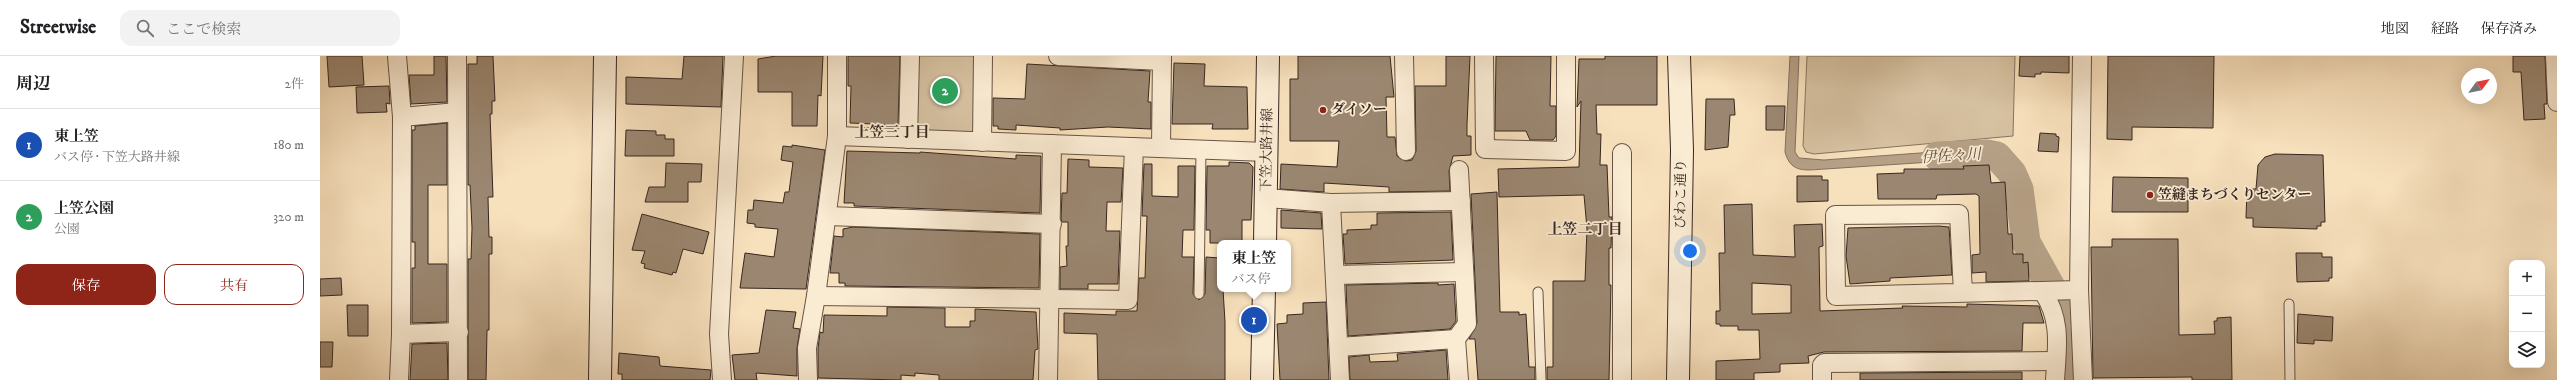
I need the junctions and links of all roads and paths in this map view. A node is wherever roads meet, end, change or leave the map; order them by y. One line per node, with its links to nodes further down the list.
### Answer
1 (397, 56): 19 (street)
2 (457, 56): 18 (street)
3 (605, 56): 54 (street)
4 (734, 56): 55 (street)
5 (837, 56): 20 (street)
6 (910, 56): 21 (street)
7 (983, 56): 22 (street)
8 (1058, 56): 16 (street)
9 (1268, 56): 28 (street, 下笠大路井線)
10 (1404, 56): 27 (street)
11 (1484, 56): 12 (street)
12 (1566, 56)
13 (1679, 56): 63 (street, びわこ通り)
14 (2082, 56): 39 (street)
15 (2555, 56): 17 (street)
16 (1162, 59): 25 (street)
17 (2557, 102)
18 (457, 112): 19 (street); 47 (street)
19 (402, 117): 48 (street)
20 (837, 136): 21 (street); 34 (street)
21 (908, 139): 22 (street)
22 (982, 142): 23 (street)
23 (1052, 144): 24 (street); 35 (street)
24 (1134, 147): 25 (street); 45 (street)
25 (1161, 148): 26 (street)
26 (1201, 150): 28 (street); 43 (lane)
27 (1406, 151)
28 (1267, 152): 31 (street, 下笠大路井線)
29 (1622, 153): 62 (street)
30 (1459, 170): 32 (street)
31 (1266, 198): 33 (street); 36 (street, 下笠大路井線)
32 (1461, 200): 33 (street); 37 (street)
33 (1331, 203): 38 (street)
34 (826, 216): 35 (street); 44 (street)
35 (1052, 224): 45 (street)
36 (1265, 240)
37 (1464, 272): 38 (street); 49 (street)
38 (1335, 275): 50 (street)
39 (2060, 291): 42 (street); 51 (street); 66 (street)
40 (1264, 292): 58 (street)
41 (1538, 292): 61 (lane)
42 (1963, 293): 42 (street)
43 (1199, 294)
44 (816, 296): 45 (street); 56 (street)
45 (1050, 300): 57 (street)
46 (2289, 304): 67 (lane)
47 (459, 332): 48 (street); 53 (street)
48 (401, 334): 52 (street)
49 (1456, 339): 50 (street); 60 (street)
50 (1339, 347): 59 (street)
51 (2056, 361): 64 (street); 65 (street)
52 (399, 380)
53 (458, 380)
54 (600, 380)
55 (722, 380)
56 (808, 380)
57 (1048, 380)
58 (1262, 380)
59 (1340, 380)
60 (1459, 380)
61 (1541, 380)
62 (1622, 380)
63 (1678, 380)
64 (1822, 380)
65 (2055, 380)
66 (2083, 380)
67 (2290, 380)

